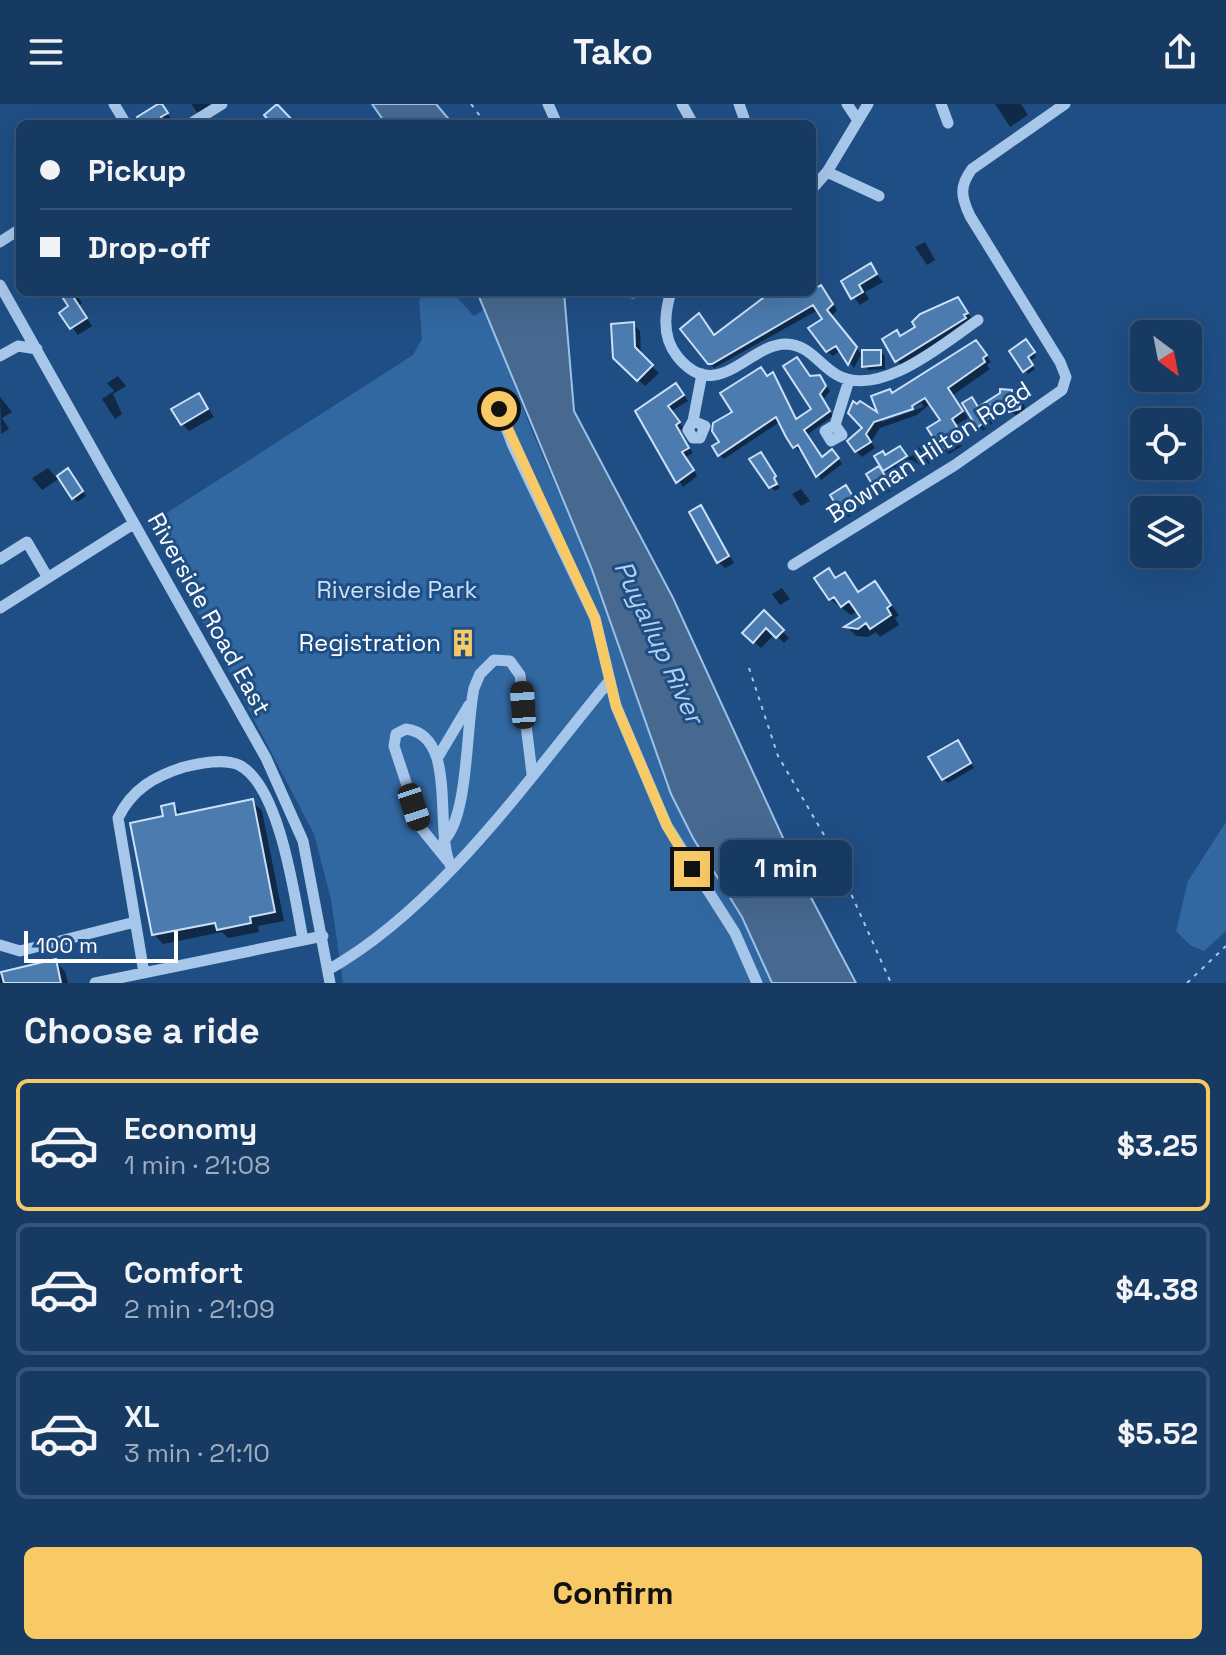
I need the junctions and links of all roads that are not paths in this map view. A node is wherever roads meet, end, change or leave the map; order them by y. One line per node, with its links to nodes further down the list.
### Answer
1 (222, 104): 8 (street)
2 (847, 104): 7 (street)
3 (868, 104): 7 (street)
4 (941, 104): 9 (street)
5 (1065, 104): 6 (street, Bowman Hilton Road)
6 (1044, 109): 25 (street, Bowman Hilton Road)
7 (857, 119): 10 (street)
8 (196, 120)
9 (948, 123)
10 (827, 172): 11 (street); 12 (street)
11 (816, 184)
12 (879, 196)
13 (0, 285): 16 (street, Riverside Road East)
14 (670, 296): 18 (street)
15 (978, 320): 19 (street)
16 (37, 349): 17 (street); 23 (street, Riverside Road East)
17 (0, 356)
18 (702, 374): 19 (street); 21 (street)
19 (849, 380): 22 (street)
20 (499, 409): 28 (street)
21 (693, 421)
22 (835, 425)
23 (133, 524): 26 (street); 35 (street, Riverside Road East)
24 (0, 559): 26 (street)
25 (793, 565)
26 (48, 578): 27 (street)
27 (0, 608)
28 (610, 680): 31 (street); 42 (street)
29 (471, 701): 30 (street); 31 (street); 32 (street)
30 (438, 757): 32 (street); 33 (street)
31 (532, 774): 33 (street)
32 (444, 840): 33 (street)
33 (449, 864): 38 (street)
34 (135, 922): 36 (street); 37 (street); 39 (street)
35 (323, 936): 36 (street); 38 (street, Riverside Road East)
36 (303, 940): 39 (street)
37 (0, 945)
38 (328, 970): 41 (street, Riverside Road East)
39 (144, 973): 40 (street)
40 (95, 983)
41 (330, 983)
42 (757, 983)

